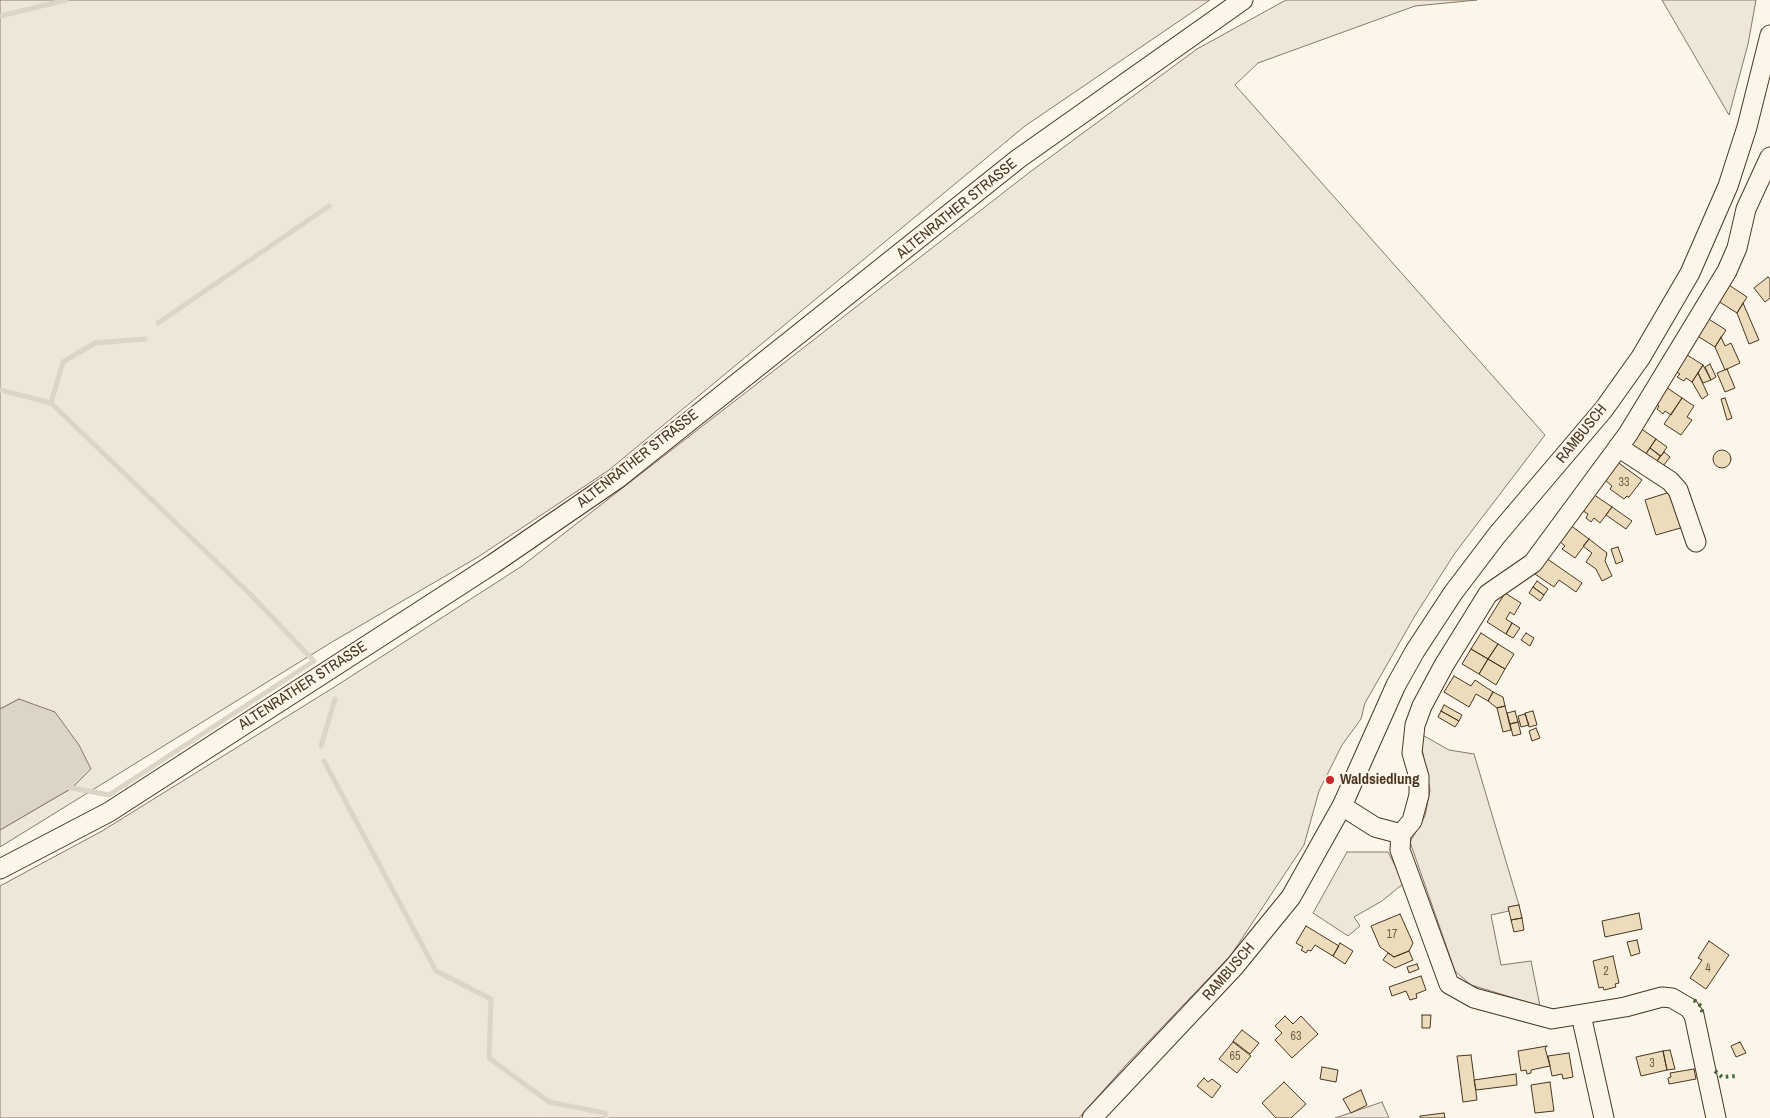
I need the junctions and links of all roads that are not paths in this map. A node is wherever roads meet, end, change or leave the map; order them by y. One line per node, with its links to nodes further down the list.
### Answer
1 (1243, 0): 8 (street, ALTENRATHER STRASSE)
2 (1770, 35): 6 (street, RAMBUSCH)
3 (1770, 156): 4 (street)
4 (1618, 448): 5 (street); 7 (street)
5 (1696, 542)
6 (1342, 806): 7 (street); 10 (street, RAMBUSCH)
7 (1401, 834): 9 (street)
8 (0, 869)
9 (1581, 1015): 11 (street); 12 (street)
10 (1092, 1118)
11 (1604, 1118)
12 (1716, 1118)

